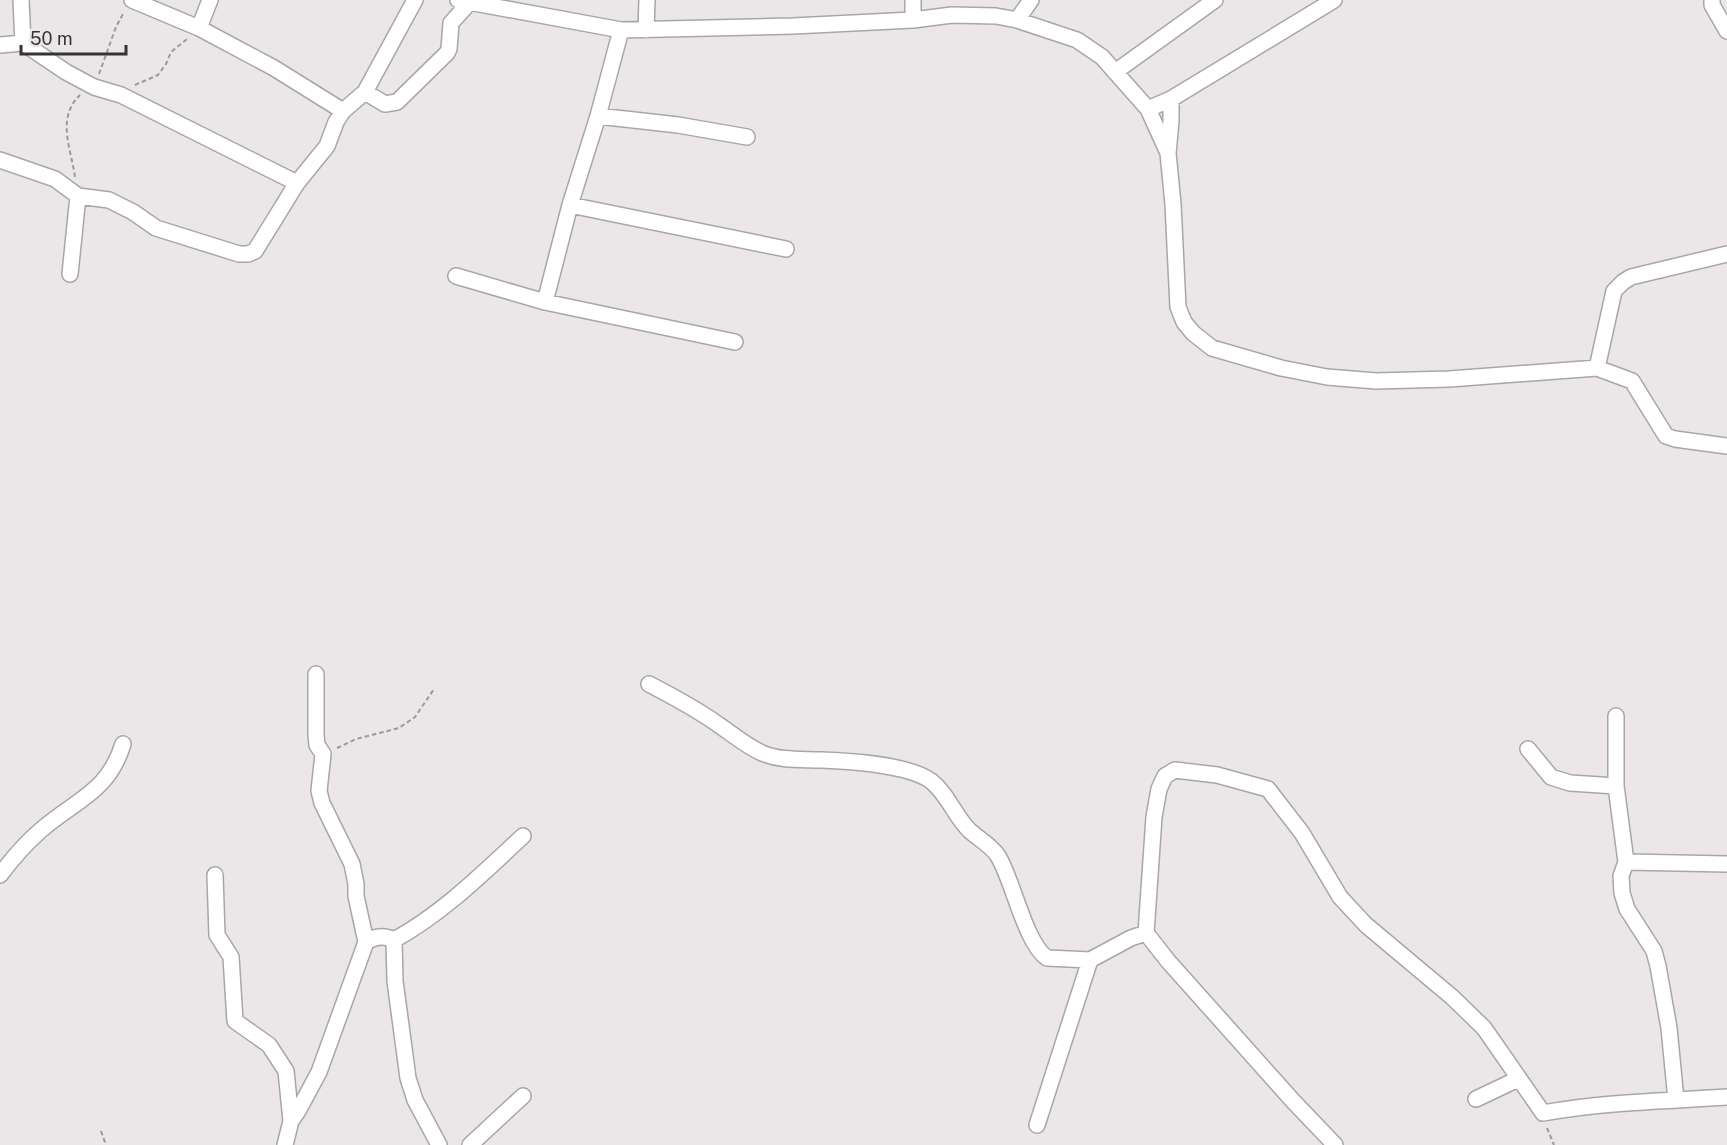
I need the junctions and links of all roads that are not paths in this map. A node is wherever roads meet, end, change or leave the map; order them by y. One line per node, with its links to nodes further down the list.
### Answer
1 (21, 0): 18 (street)
2 (210, 0): 14 (street)
3 (415, 0): 21 (street)
4 (647, 0): 16 (street)
5 (913, 0): 12 (street)
6 (1031, 0): 13 (street)
7 (1215, 0): 20 (street)
8 (1334, 0): 22 (street)
9 (1712, 0): 17 (street)
10 (464, 2): 15 (street); 21 (street)
11 (129, 4): 14 (street)
12 (913, 20): 13 (street); 16 (street)
13 (1017, 20): 20 (street)
14 (199, 28): 24 (street)
15 (621, 30): 16 (street); 25 (street)
16 (646, 30)
17 (1727, 31)
18 (22, 43): 19 (street); 29 (street)
19 (0, 45)
20 (1115, 72): 23 (street)
21 (365, 92): 24 (street)
22 (1171, 99): 23 (street); 27 (street)
23 (1148, 109): 27 (street)
24 (343, 111): 29 (street)
25 (598, 116): 26 (street); 31 (street)
26 (747, 137)
27 (1168, 153): 38 (street)
28 (0, 160): 30 (street)
29 (297, 183): 30 (street)
30 (78, 196): 34 (street)
31 (570, 205): 32 (street); 36 (street)
32 (786, 249)
33 (1727, 254): 38 (street)
34 (70, 274)
35 (456, 276): 36 (street)
36 (544, 302): 37 (street)
37 (735, 342)
38 (1597, 368): 39 (street)
39 (1727, 446)
40 (316, 674): 53 (street)
41 (649, 684): 54 (street)
42 (1616, 716): 45 (street)
43 (123, 744): 49 (street)
44 (1528, 749): 45 (street)
45 (1616, 786): 47 (street)
46 (523, 836): 52 (street)
47 (1626, 862): 48 (street); 61 (street)
48 (1727, 864)
49 (0, 875)
50 (215, 875): 56 (street)
51 (1146, 933): 54 (street); 55 (street); 67 (street)
52 (394, 940): 53 (street); 65 (street)
53 (366, 942): 57 (street)
54 (1090, 960): 63 (street)
55 (1518, 1078): 60 (street); 61 (street)
56 (287, 1091): 57 (street); 62 (street)
57 (307, 1092): 62 (street)
58 (523, 1096): 66 (street)
59 (1727, 1097): 61 (street)
60 (1476, 1099)
61 (1676, 1100)
62 (291, 1121): 64 (street)
63 (1037, 1125)
64 (285, 1145)
65 (439, 1145)
66 (470, 1145)
67 (1335, 1145)

